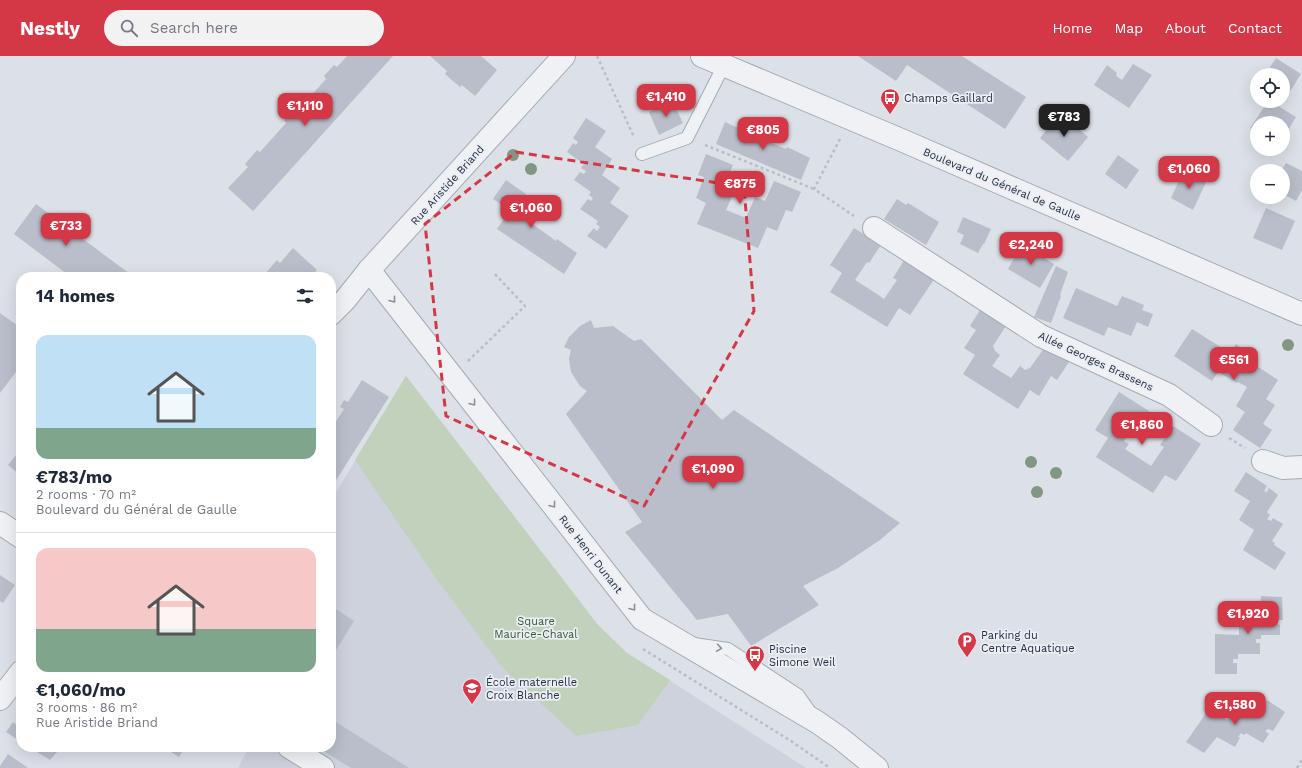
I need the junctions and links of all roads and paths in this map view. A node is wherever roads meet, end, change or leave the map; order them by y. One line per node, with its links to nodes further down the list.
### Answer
1 (564, 56): 10 (street, Rue Aristide Briand)
2 (597, 56): 7 (path)
3 (702, 56): 4 (street, Boulevard du Général de Gaulle)
4 (724, 65): 5 (street, Boulevard du Général de Gaulle); 6 (lane)
5 (851, 119): 8 (path); 13 (street, Boulevard du Général de Gaulle)
6 (687, 138): 7 (lane); 8 (path)
7 (642, 154)
8 (814, 189): 9 (path)
9 (874, 228): 15 (street, Allée Georges Brassens)
10 (369, 270): 12 (street, Rue Aristide Briand); 14 (street, Rue Henri Dunant, one-way to 14)
11 (493, 272): 14 (path)
12 (336, 309)
13 (1302, 314)
14 (453, 377): 25 (street, Rue Henri Dunant, one-way to 25)
15 (1211, 425): 16 (path)
16 (1263, 461): 17 (street)
17 (1302, 467)
18 (0, 523): 19 (street)
19 (16, 534)
20 (16, 678): 21 (street)
21 (0, 699)
22 (298, 752): 24 (street)
23 (1302, 759): 26 (path)
24 (323, 768)
25 (877, 768)
26 (1297, 768)

